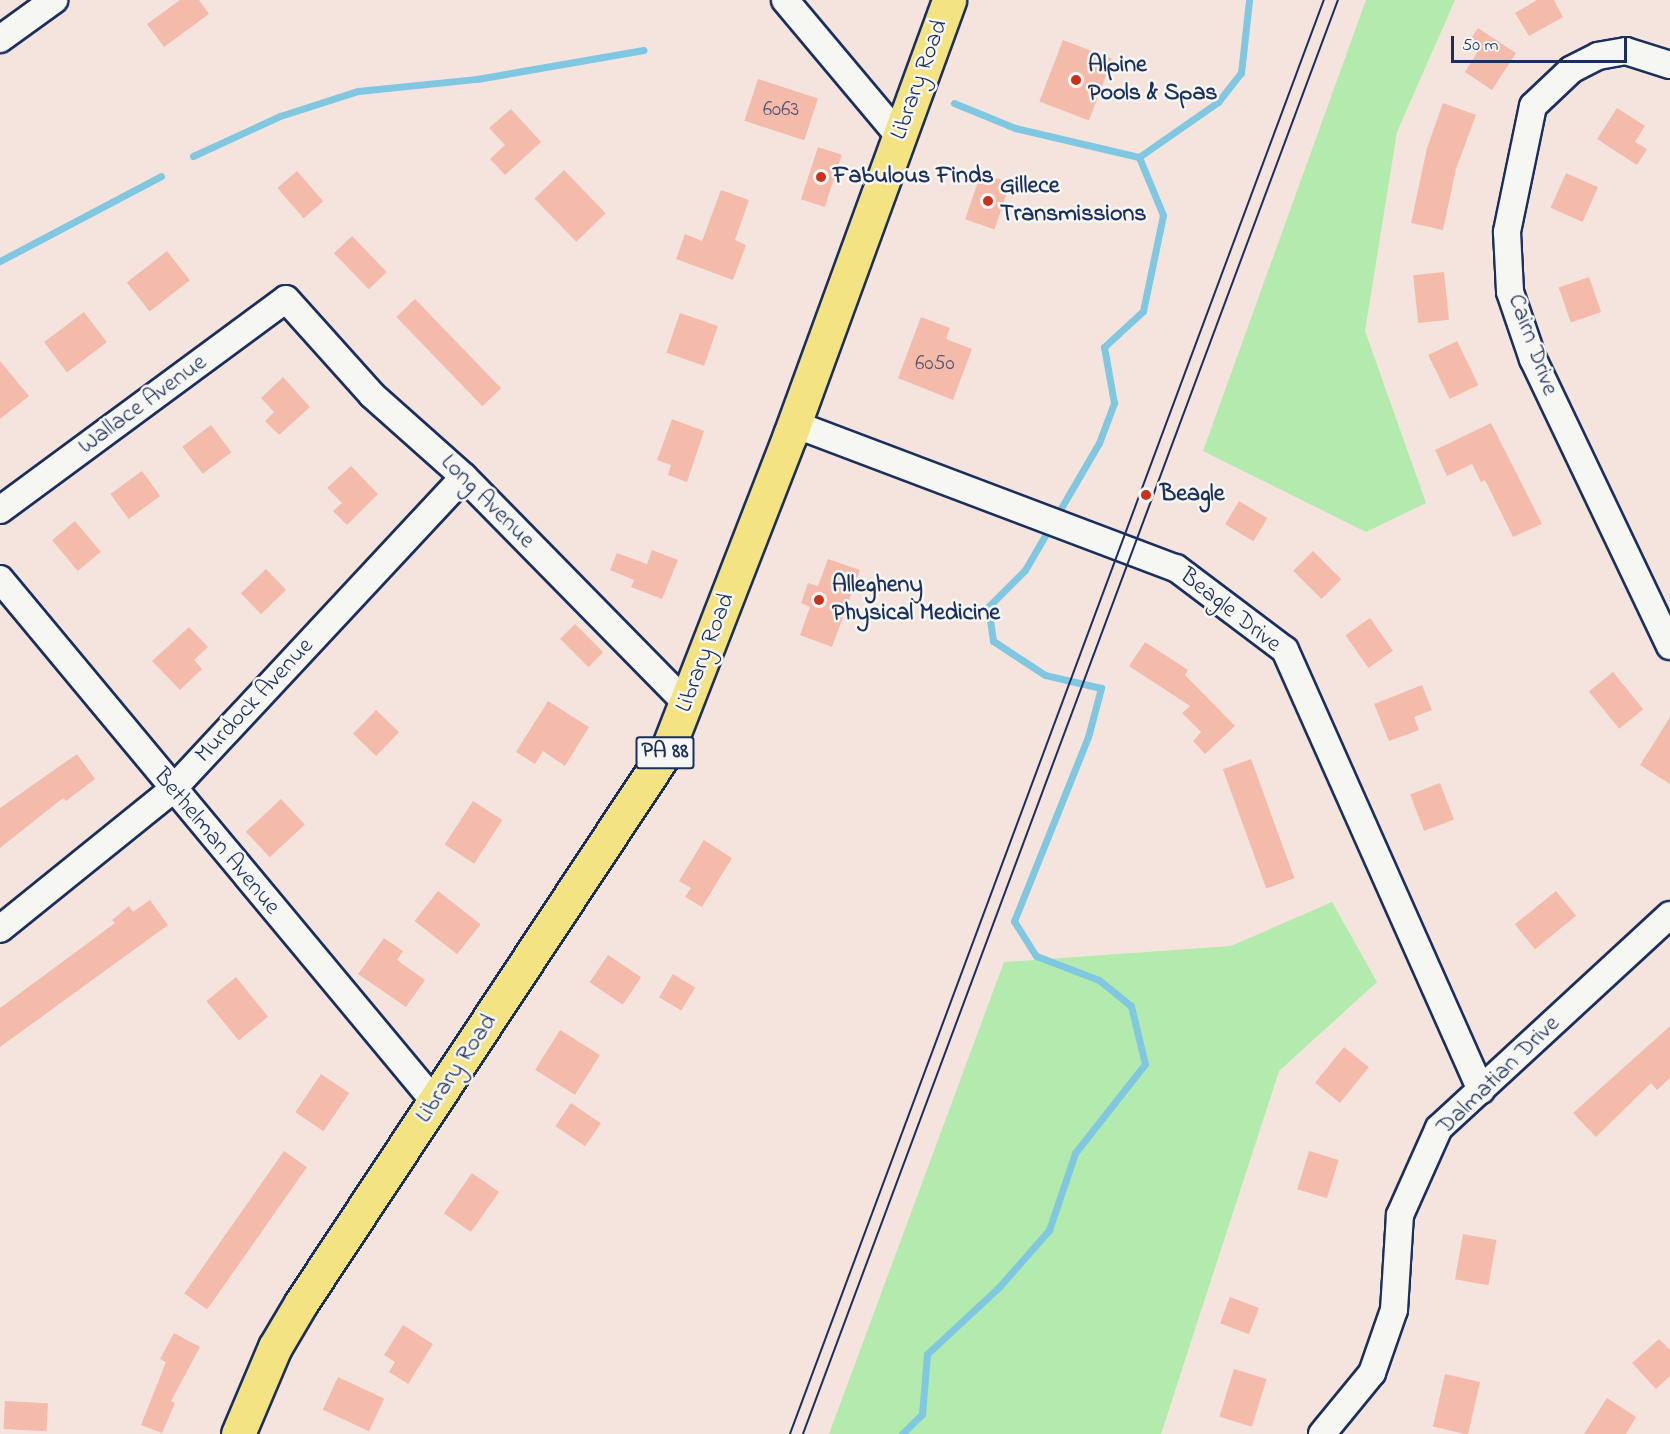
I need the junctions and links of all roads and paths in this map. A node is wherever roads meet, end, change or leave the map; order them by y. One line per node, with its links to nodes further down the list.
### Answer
1 (54, 0): 4 (street)
2 (785, 0): 6 (street)
3 (949, 0): 6 (main road, Library Road / PA 88)
4 (0, 39)
5 (1670, 65): 12 (street, Cairn Drive)
6 (899, 136): 8 (main road, Library Road / PA 88)
7 (286, 300): 9 (street, Long Avenue); 10 (street, Wallace Avenue)
8 (794, 424): 13 (main road, Library Road / PA 88); 17 (street, Beagle Drive)
9 (464, 477): 13 (street, Long Avenue); 14 (street, Murdock Avenue)
10 (0, 510)
11 (0, 579): 14 (street, Bethelman Avenue)
12 (1670, 646)
13 (688, 705): 18 (main road, Library Road / PA 88)
14 (172, 790): 16 (street, Murdock Avenue); 18 (street, Bethelman Avenue)
15 (1670, 915): 17 (street, Dalmatian Drive)
16 (0, 929)
17 (1481, 1090): 20 (street, Dalmatian Drive)
18 (435, 1102): 19 (main road, Library Road / PA 88)
19 (238, 1434)
20 (1322, 1434)

